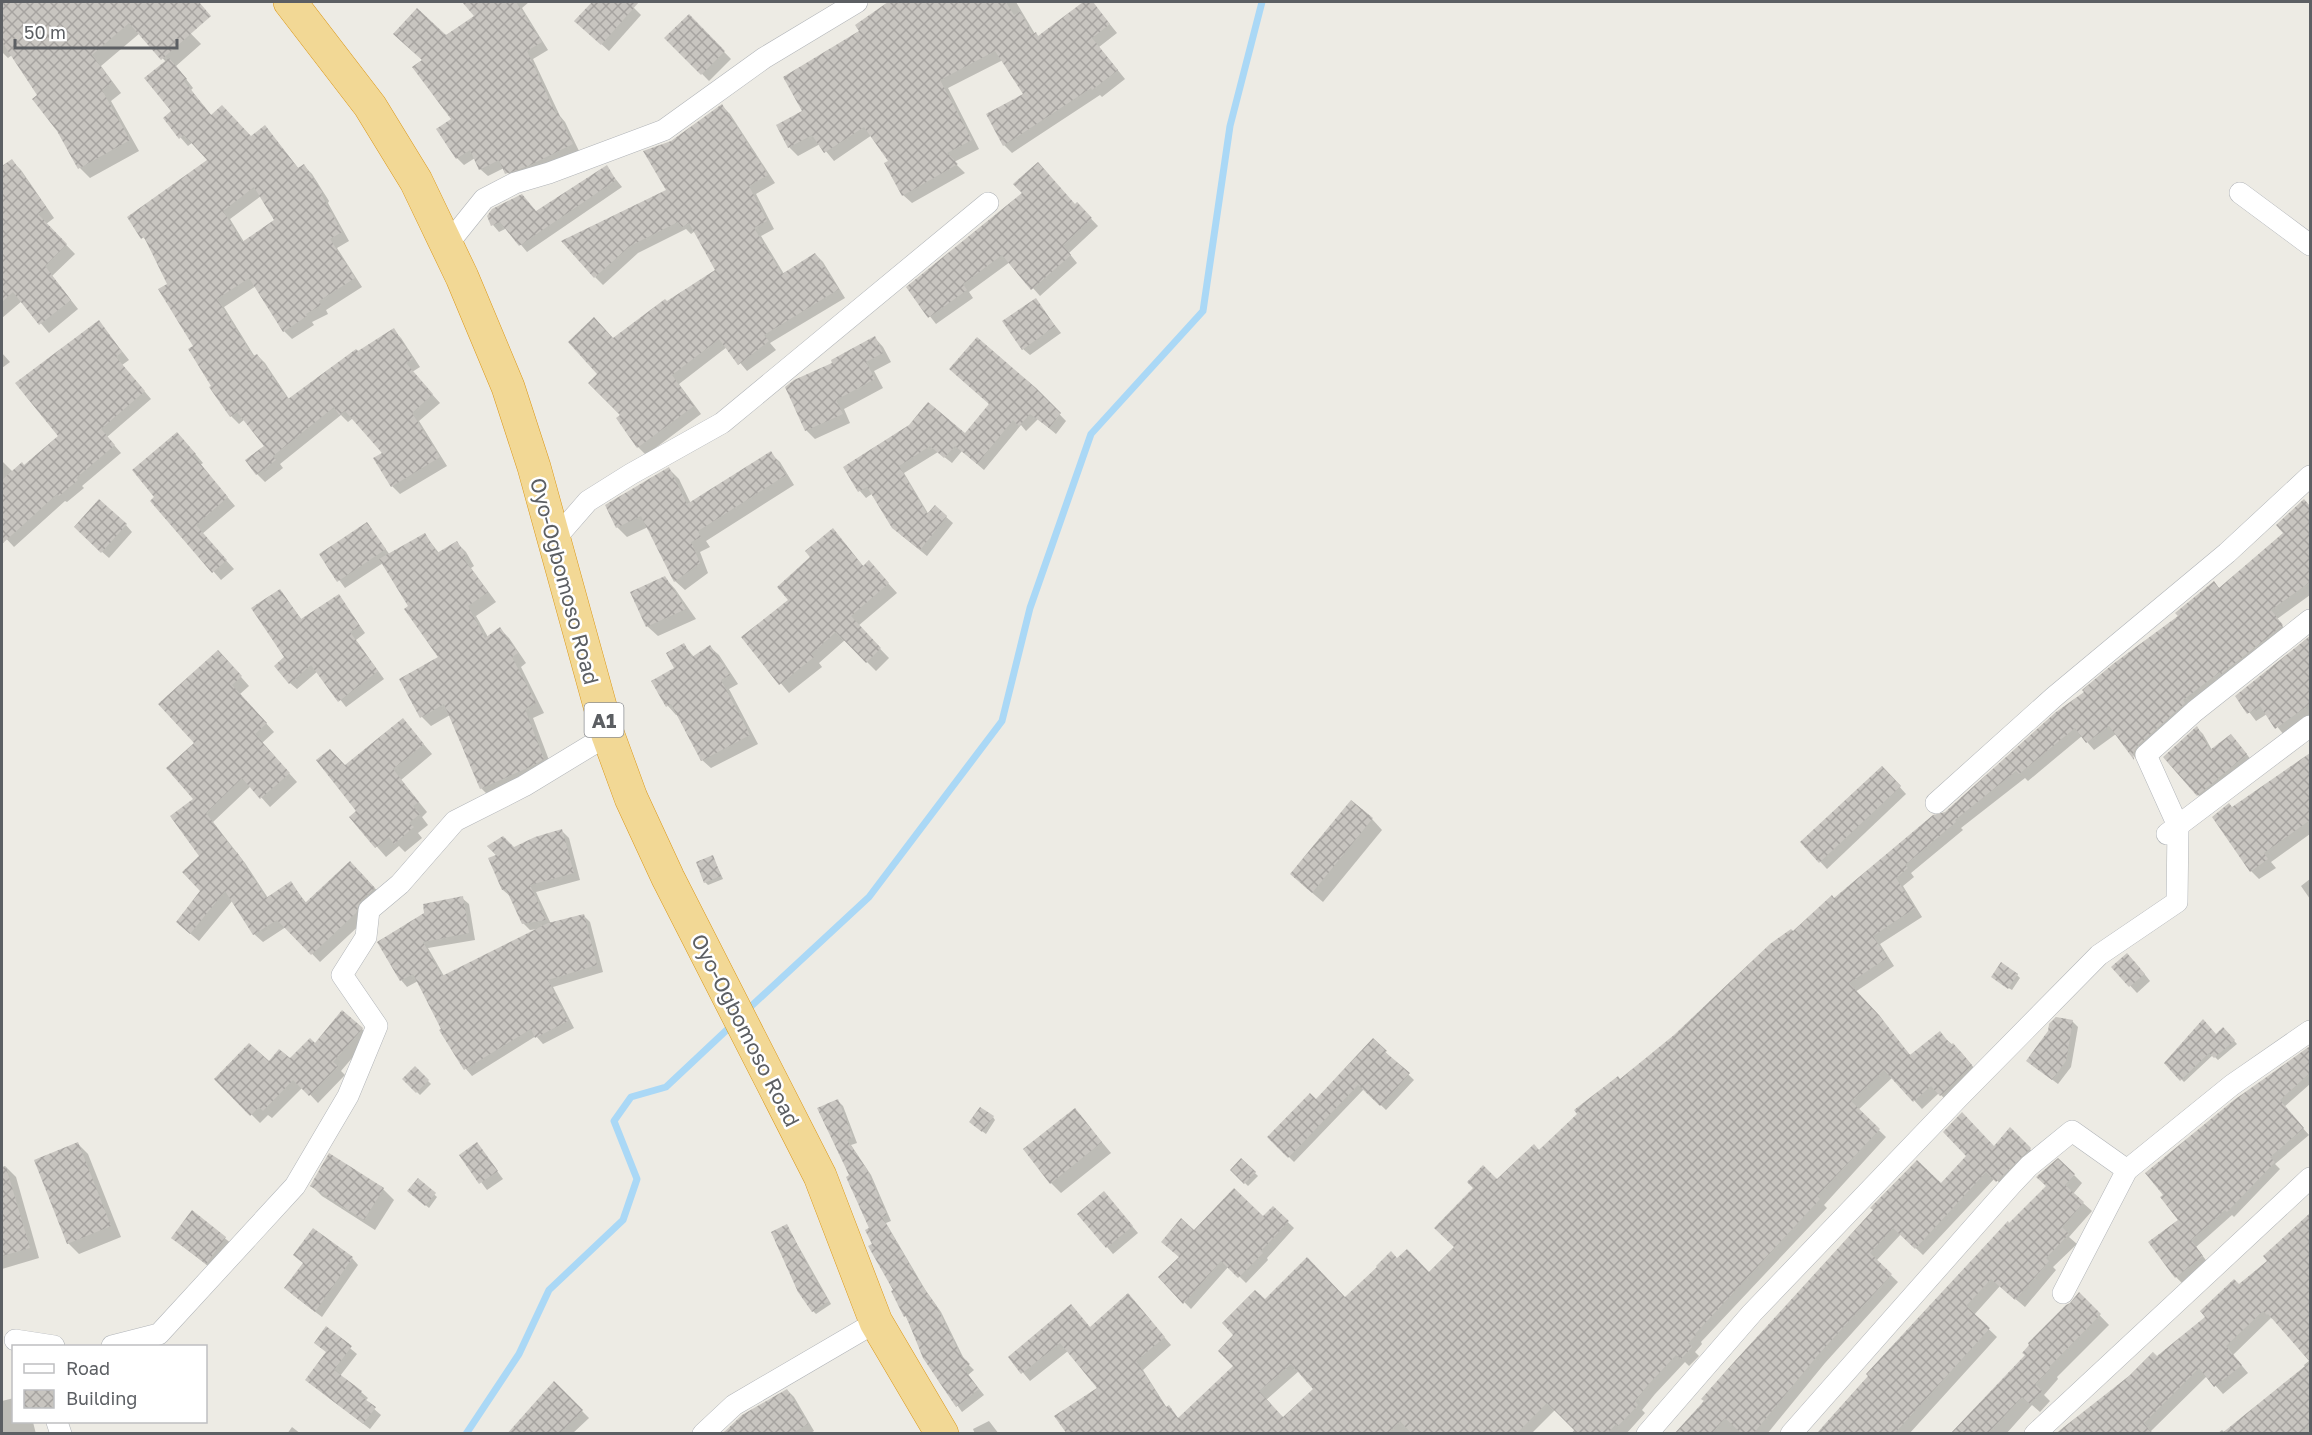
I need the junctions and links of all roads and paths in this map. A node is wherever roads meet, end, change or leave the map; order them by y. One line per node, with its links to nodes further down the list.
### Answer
1 (290, 2): 5 (highway, Oyo-Ogbomoso Road / A1)
2 (857, 2): 5 (street)
3 (2240, 193): 6 (street)
4 (988, 203): 8 (street)
5 (447, 245): 8 (highway, Oyo-Ogbomoso Road / A1)
6 (2310, 245)
7 (2310, 476): 12 (street)
8 (554, 540): 11 (highway, Oyo-Ogbomoso Road / A1)
9 (2310, 620): 13 (street)
10 (2310, 726): 13 (street)
11 (608, 735): 18 (highway, Oyo-Ogbomoso Road / A1); 21 (street)
12 (1936, 802)
13 (2171, 831): 24 (street)
14 (2310, 1031): 15 (street)
15 (2127, 1170): 17 (street); 25 (street)
16 (2310, 1178): 26 (street)
17 (2063, 1293)
18 (876, 1322): 22 (street); 23 (highway, Oyo-Ogbomoso Road / A1)
19 (12, 1339): 20 (street)
20 (44, 1345)
21 (119, 1345)
22 (703, 1434)
23 (942, 1434)
24 (1647, 1434)
25 (1791, 1434)
26 (2035, 1434)

